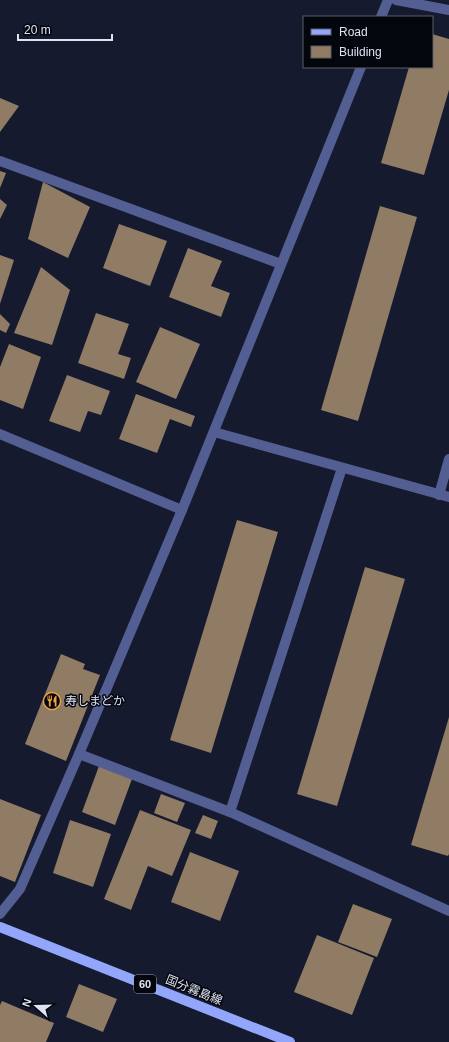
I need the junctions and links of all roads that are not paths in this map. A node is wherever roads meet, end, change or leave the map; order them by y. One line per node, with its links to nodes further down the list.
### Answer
1 (388, 0): 4 (street)
2 (396, 0): 3 (street)
3 (449, 10)
4 (381, 16)
5 (360, 68): 7 (street)
6 (0, 161): 7 (street)
7 (281, 264): 8 (street)
8 (214, 432): 11 (street); 13 (street)
9 (0, 434): 13 (street)
10 (449, 459): 12 (street)
11 (342, 468): 12 (street); 15 (street)
12 (444, 496)
13 (182, 510): 14 (street)
14 (79, 754): 15 (street); 17 (street)
15 (230, 812): 16 (street)
16 (449, 911)
17 (0, 914)
18 (0, 927): 19 (main road, 国分霧島線 / 60)
19 (290, 1042)

